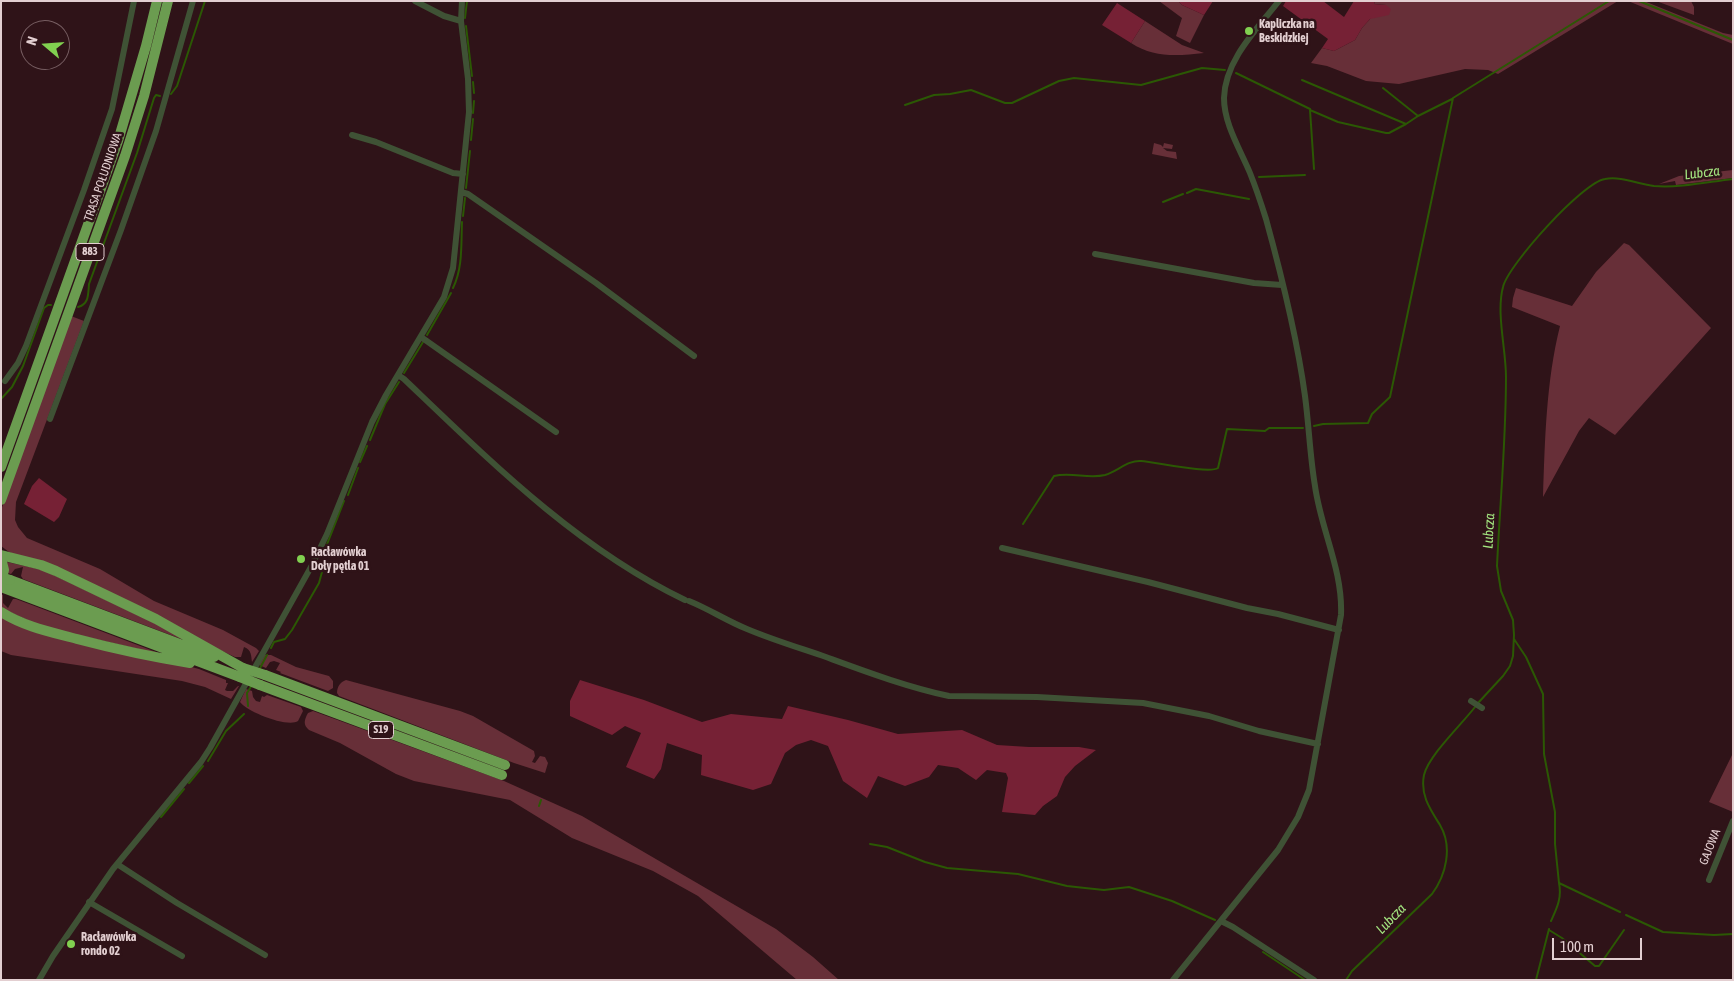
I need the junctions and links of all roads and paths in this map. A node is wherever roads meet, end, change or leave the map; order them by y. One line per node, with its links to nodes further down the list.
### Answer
1 (134, 1): 17 (street)
2 (157, 1): 20 (highway, TRASA POŁUDNIOWA / 883)
3 (168, 1): 21 (highway, TRASA POŁUDNIOWA / 883)
4 (193, 1): 18 (street)
5 (415, 1): 8 (street)
6 (462, 1): 8 (street)
7 (1279, 1): 13 (street)
8 (460, 21): 10 (street)
9 (352, 135): 10 (street)
10 (463, 174): 11 (street)
11 (461, 192): 14 (street); 15 (street)
12 (1095, 254): 13 (street)
13 (1282, 285): 26 (street)
14 (421, 337): 16 (street); 19 (street)
15 (694, 356)
16 (398, 375): 31 (street); 34 (street)
17 (5, 381)
18 (50, 419)
19 (556, 432)
20 (1, 467)
21 (1, 500)
22 (1002, 548): 26 (street)
23 (1, 556): 24 (highway); 28 (highway)
24 (4, 583): 27 (highway, S19); 28 (highway, S19)
25 (1, 612): 27 (highway)
26 (1339, 630): 31 (street)
27 (217, 668): 28 (highway, S19)
28 (242, 672): 32 (highway, S19, bridge)
29 (1471, 701): 30 (street)
30 (1482, 708)
31 (1318, 744): 37 (street)
32 (503, 770)
33 (1733, 821): 35 (street, GAJOWA)
34 (117, 864): 36 (street); 38 (street)
35 (1709, 880)
36 (89, 902): 39 (street); 40 (street)
37 (1221, 921): 41 (street); 42 (street)
38 (265, 955)
39 (182, 956)
40 (39, 980)
41 (1173, 980)
42 (1314, 980)

